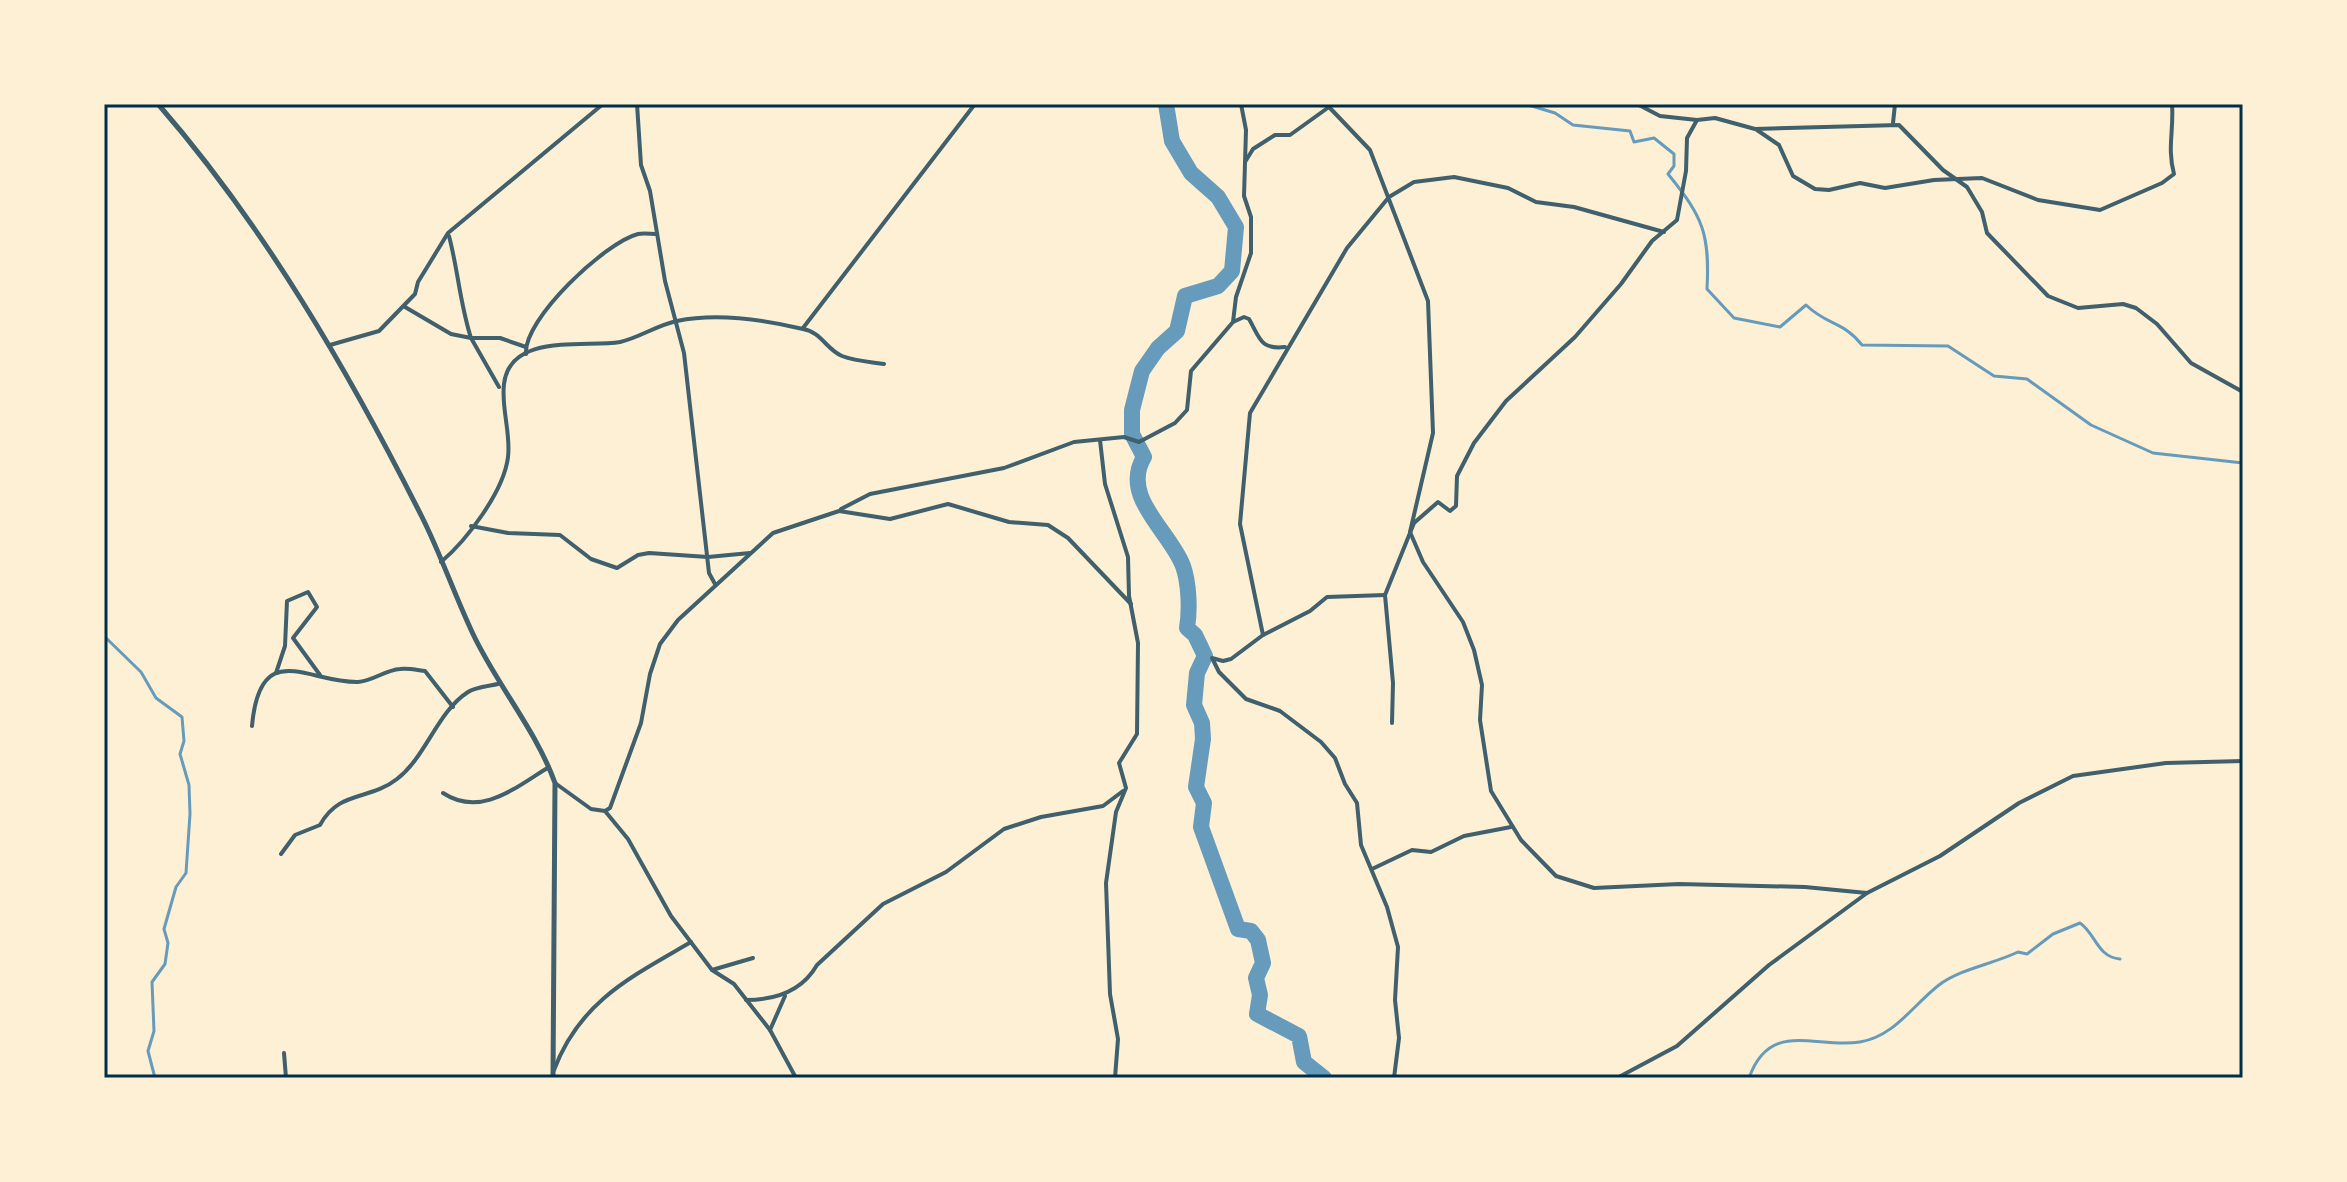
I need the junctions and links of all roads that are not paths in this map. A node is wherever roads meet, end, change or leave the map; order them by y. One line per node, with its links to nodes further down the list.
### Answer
1 (158, 104): 24 (street)
2 (603, 104): 17 (street)
3 (637, 104): 18 (street)
4 (974, 104): 22 (street)
5 (1241, 104): 13 (street)
6 (1637, 104): 10 (street)
7 (1895, 104): 11 (street)
8 (2172, 104): 14 (street)
9 (1331, 105): 13 (street); 15 (street)
10 (1697, 120): 12 (street); 16 (street)
11 (1893, 123): 12 (street); 14 (street)
12 (1755, 129): 14 (street)
13 (1245, 162): 21 (street)
14 (1956, 180): 30 (street)
15 (1389, 197): 16 (street); 26 (street); 34 (street)
16 (1664, 232): 34 (street)
17 (448, 233): 19 (street); 23 (street)
18 (658, 234): 20 (street); 25 (street)
19 (405, 307): 23 (street); 24 (street)
20 (675, 321): 22 (street); 27 (street); 36 (street)
21 (1233, 322): 26 (street); 31 (street)
22 (803, 328): 28 (street)
23 (471, 338): 25 (street); 29 (street)
24 (327, 345): 37 (street)
25 (526, 347): 27 (street)
26 (1287, 347): 42 (street)
27 (526, 354): 33 (street)
28 (884, 364)
29 (499, 387)
30 (2243, 392)
31 (1100, 440): 32 (street); 40 (street)
32 (839, 511): 35 (street); 40 (street)
33 (471, 526): 36 (street); 37 (street)
34 (1410, 532): 39 (street); 56 (street)
35 (750, 553): 36 (street); 38 (street)
36 (708, 557): 38 (street)
37 (441, 562): 46 (street)
38 (715, 584): 55 (street)
39 (1385, 595): 42 (street); 48 (street)
40 (1131, 604): 53 (street)
41 (283, 627): 43 (street); 43 (street); 44 (street)
42 (1263, 635): 58 (street)
43 (293, 638): 45 (street)
44 (276, 673): 45 (street); 49 (street)
45 (320, 675): 47 (street)
46 (498, 684): 47 (street); 51 (street)
47 (453, 707): 57 (street)
48 (1392, 723)
49 (252, 726)
50 (2243, 761): 59 (street)
51 (549, 767): 52 (street); 54 (street)
52 (555, 783): 55 (street); 67 (street)
53 (1126, 788): 63 (street); 70 (street)
54 (443, 793)
55 (605, 811): 60 (street)
56 (1513, 827): 58 (street); 59 (street)
57 (281, 854)
58 (1372, 869): 71 (street)
59 (1867, 893): 72 (street)
60 (691, 942): 62 (street); 67 (street)
61 (753, 958): 62 (street)
62 (712, 970): 64 (street)
63 (785, 996): 64 (street); 65 (street)
64 (746, 1000): 65 (street)
65 (770, 1030): 69 (street)
66 (284, 1053): 68 (street)
67 (553, 1075)
68 (286, 1078)
69 (796, 1078)
70 (1115, 1078)
71 (1394, 1078)
72 (1617, 1078)

